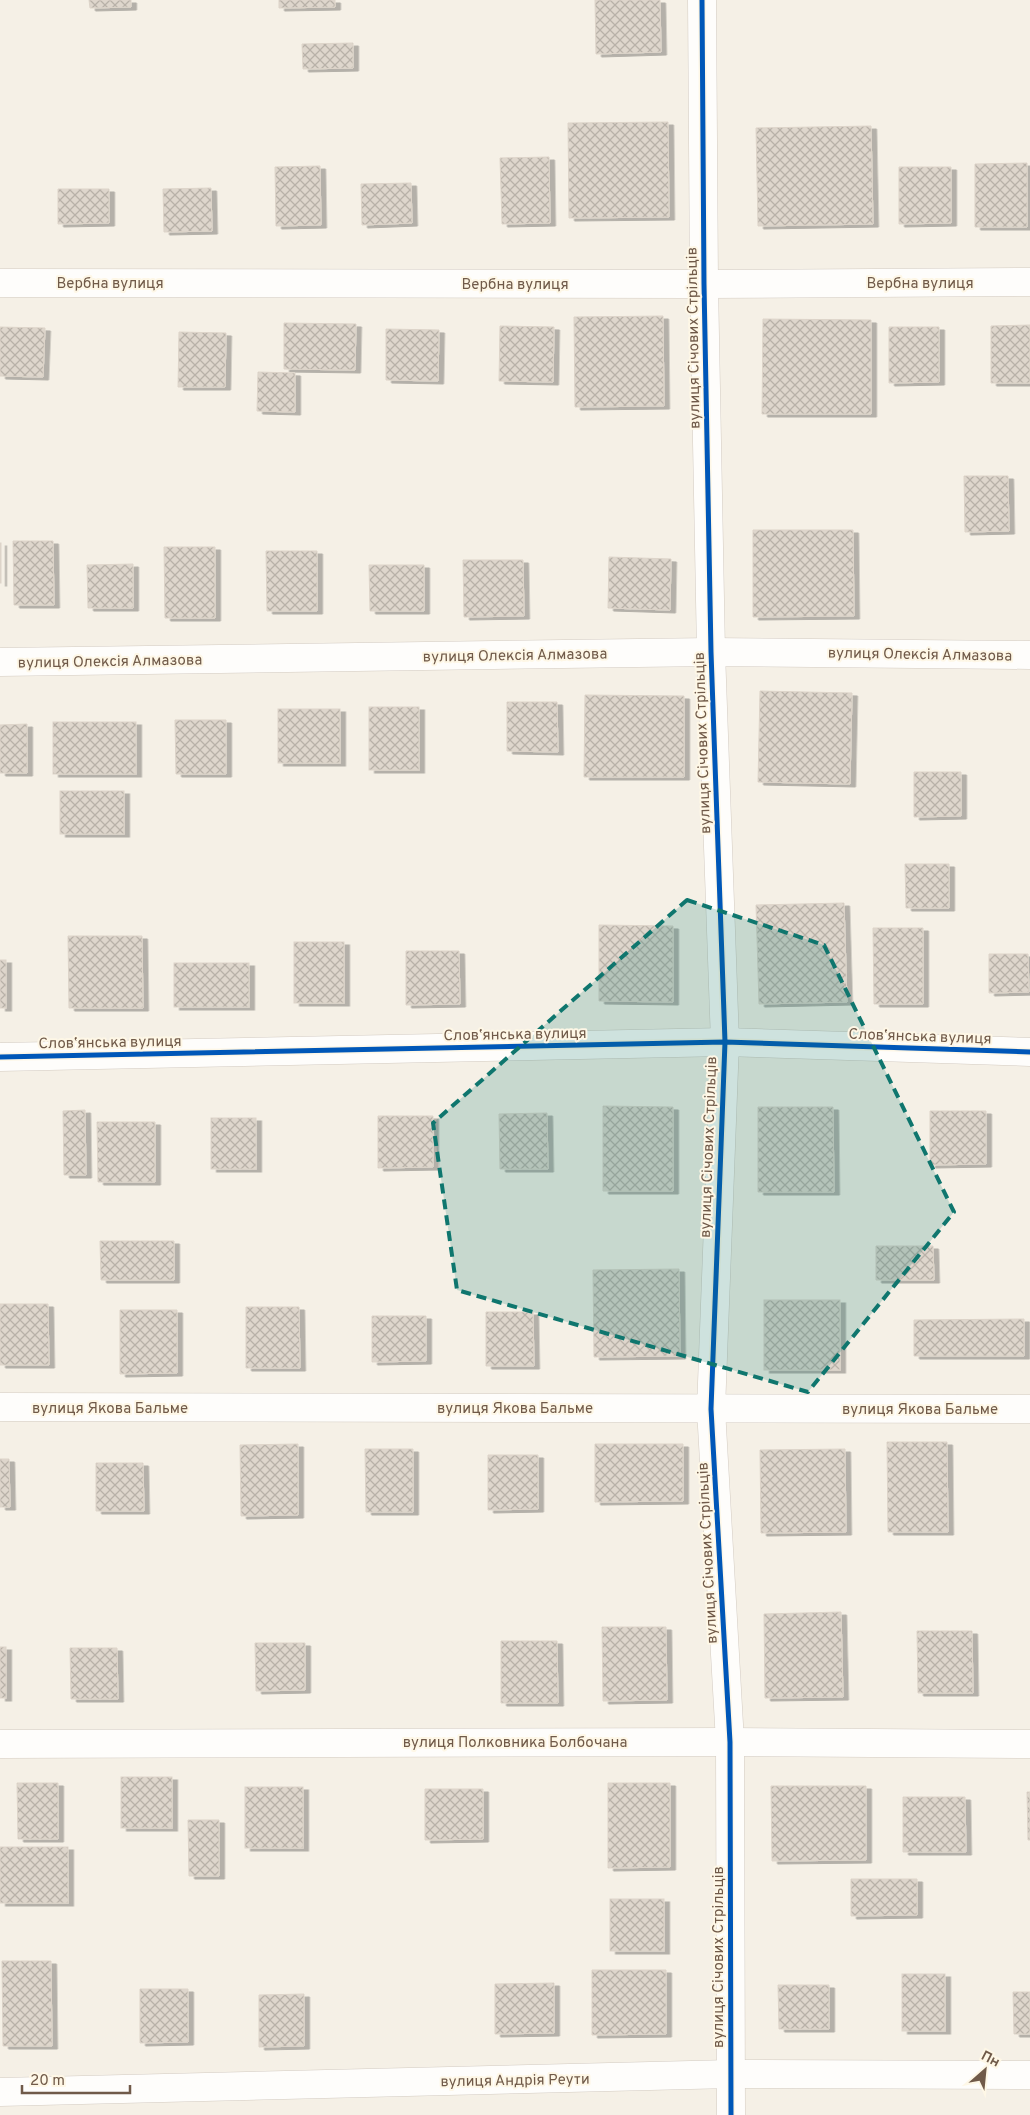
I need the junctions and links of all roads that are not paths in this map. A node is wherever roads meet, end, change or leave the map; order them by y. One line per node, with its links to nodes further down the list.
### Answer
1 (702, 0): 4 (street, вулиця Січових Стрільців)
2 (1030, 282): 4 (street, Вербна вулиця)
3 (0, 283): 4 (street, Вербна вулиця)
4 (704, 284): 5 (street, вулиця Січових Стрільців)
5 (711, 652): 6 (street, вулиця Олексія Алмазова); 7 (street, вулиця Олексія Алмазова); 8 (street, вулиця Січових Стрільців)
6 (1030, 656)
7 (0, 662)
8 (725, 1042): 9 (street, Словʼянська вулиця); 10 (street, Словʼянська вулиця); 12 (street, вулиця Січових Стрільців)
9 (1030, 1052)
10 (0, 1057)
11 (0, 1407): 12 (street, вулиця Якова Бальме)
12 (711, 1408): 13 (street, вулиця Якова Бальме); 14 (street, вулиця Січових Стрільців)
13 (1030, 1409)
14 (730, 1742): 15 (street, вулиця Полковника Болбочана); 16 (street, вулиця Полковника Болбочана); 17 (street, вулиця Січових Стрільців)
15 (0, 1744)
16 (1030, 1744)
17 (731, 2074): 18 (street, вулиця Андрія Реути); 19 (street, вулиця Андрія Реути); 20 (street, вулиця Січових Стрільців)
18 (1030, 2075)
19 (0, 2092)
20 (731, 2115)

